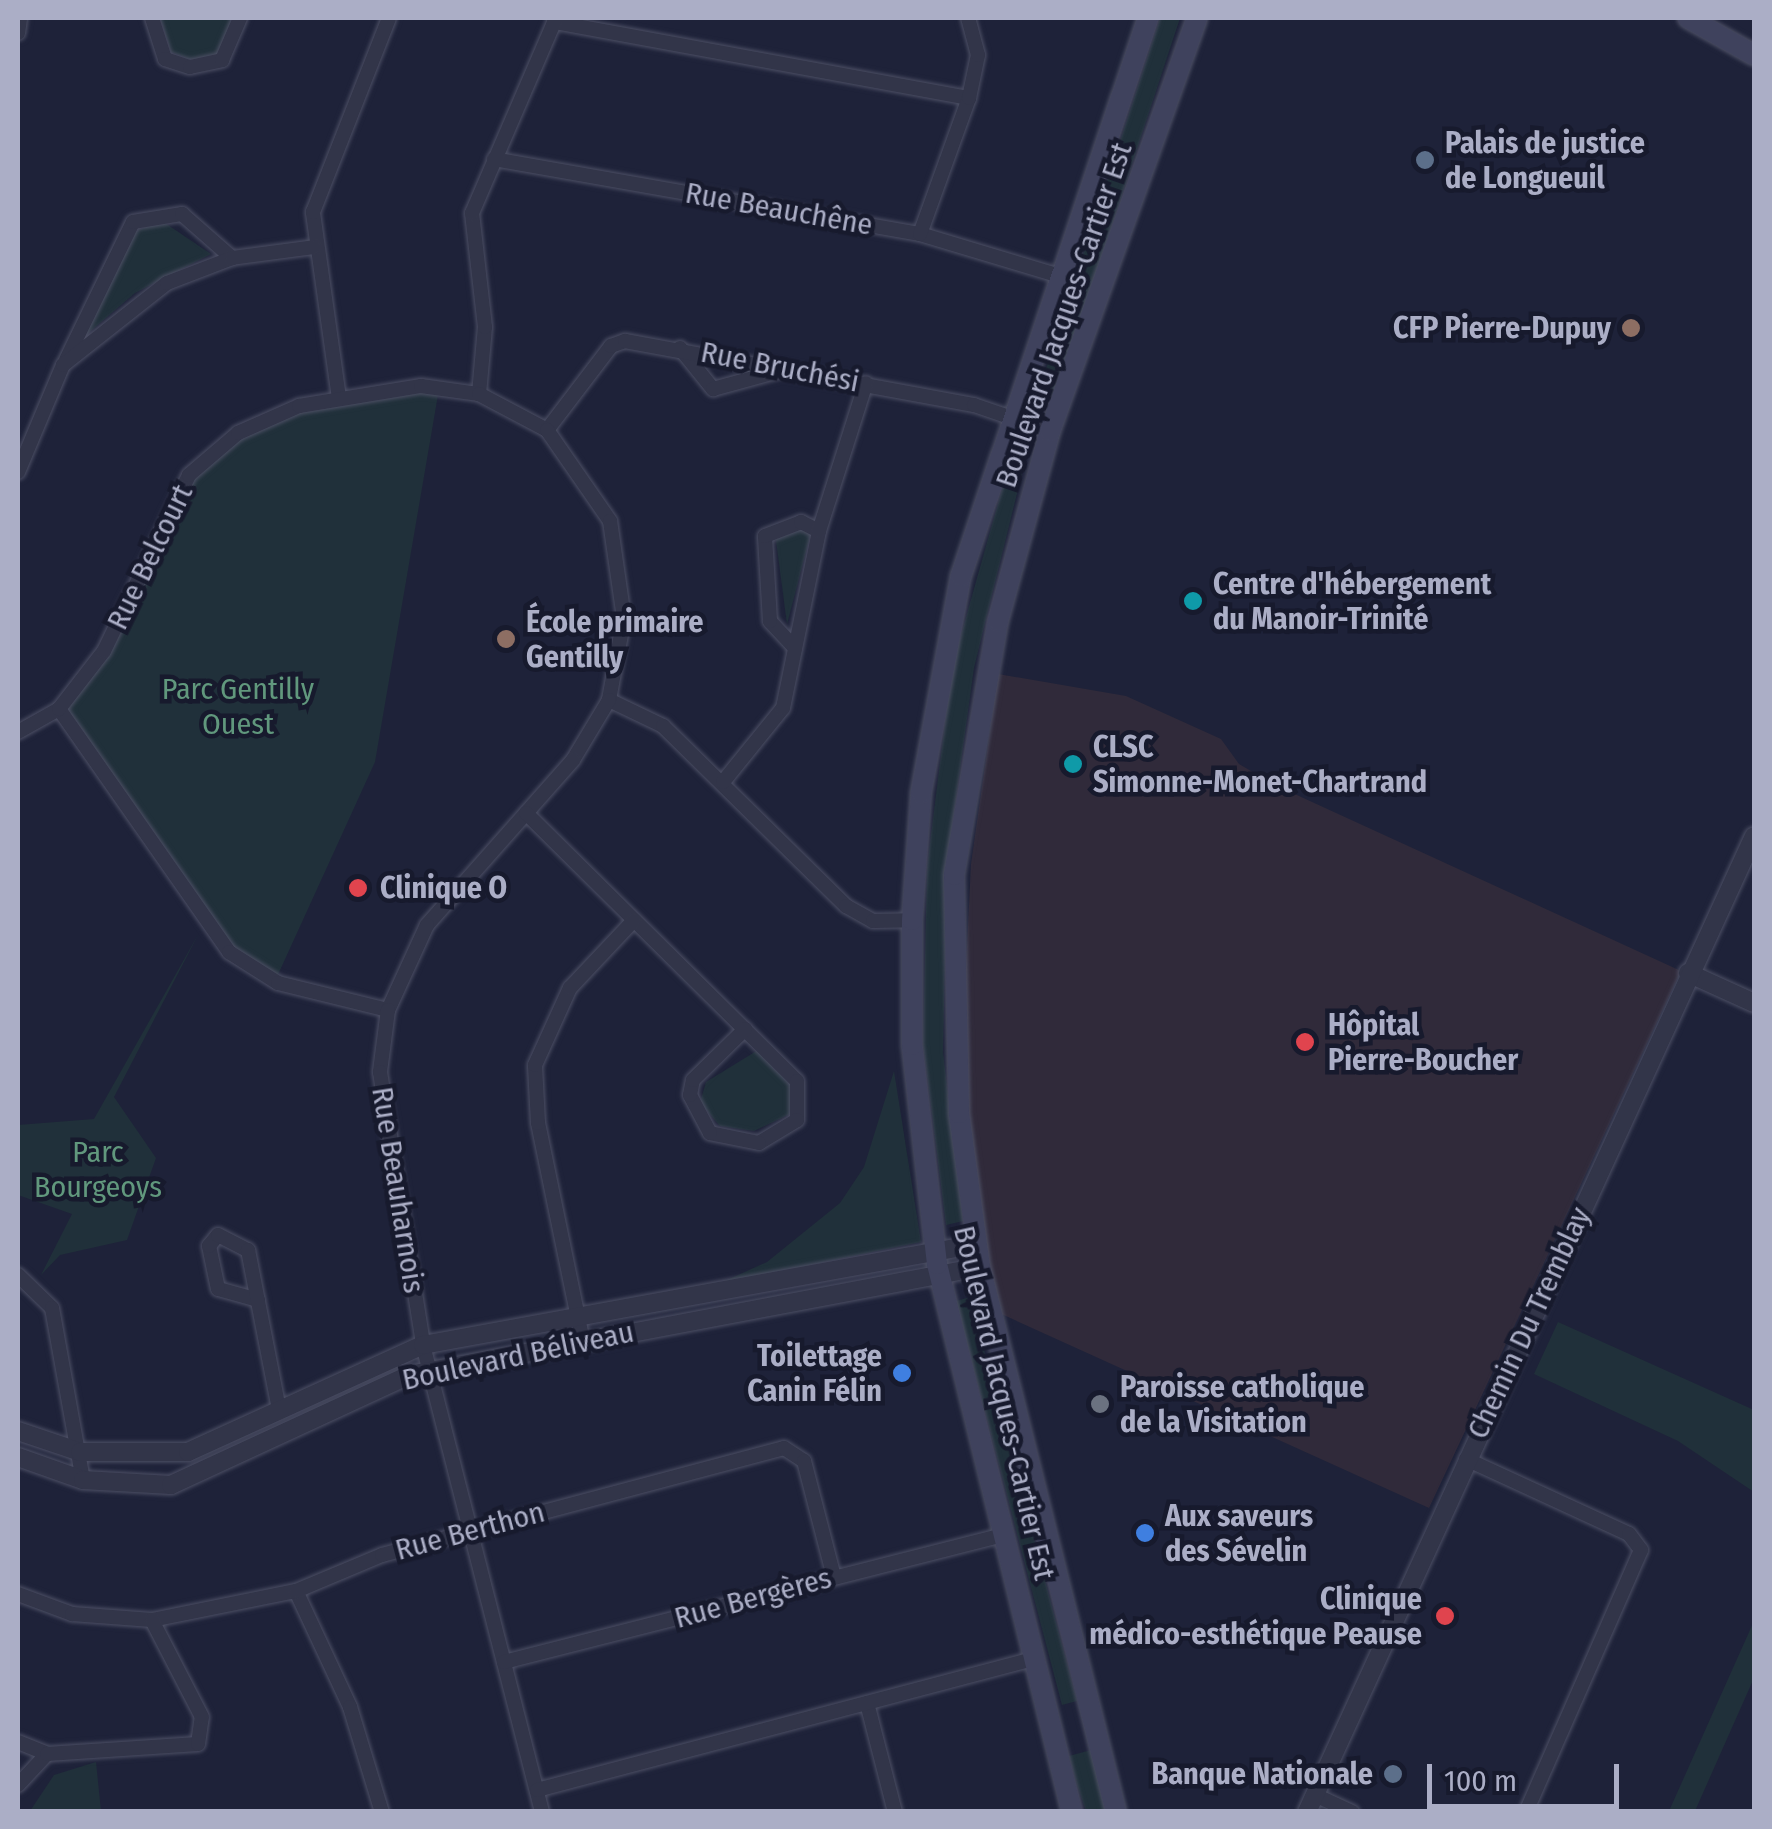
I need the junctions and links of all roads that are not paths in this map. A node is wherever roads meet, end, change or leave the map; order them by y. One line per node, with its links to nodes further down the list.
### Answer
1 (20, 18): 10 (street)
2 (152, 18): 3 (street)
3 (240, 18)
4 (389, 18): 15 (street)
5 (968, 18): 12 (street)
6 (1197, 18): 26 (main road, Boulevard Jacques-Cartier Est)
7 (1688, 18): 11 (main road)
8 (1143, 19): 17 (main road, Boulevard Jacques-Cartier Est)
9 (555, 20): 12 (street); 13 (street)
10 (18, 34)
11 (1754, 55)
12 (968, 98): 14 (street)
13 (494, 159): 14 (street, Rue Beauchêne); 22 (street)
14 (920, 234): 17 (street, Rue Beauchêne)
15 (314, 248): 16 (street); 23 (street)
16 (232, 258): 19 (street); 19 (street)
17 (1060, 276): 24 (main road, Boulevard Jacques-Cartier Est)
18 (680, 348): 20 (street, Rue Bruchési); 20 (street); 25 (street, Rue Bruchési)
19 (64, 365): 27 (street)
20 (788, 368): 21 (street, Rue Bruchési)
21 (866, 383): 24 (street, Rue Bruchési); 28 (street)
22 (479, 394): 23 (street, Rue Belcourt); 25 (street)
23 (339, 398): 31 (street, Rue Belcourt)
24 (1011, 418): 26 (street, Rue Bruchési); 37 (main road, Boulevard Jacques-Cartier Est)
25 (547, 430): 30 (street)
26 (1050, 431): 42 (main road, Boulevard Jacques-Cartier Est)
27 (18, 472)
28 (820, 532): 29 (street); 29 (street)
29 (795, 648): 33 (street)
30 (610, 700): 33 (street); 34 (street, Rue Beauharnois)
31 (59, 709): 32 (street, Rue Belcourt); 40 (street)
32 (18, 732)
33 (723, 782): 37 (street)
34 (526, 812): 36 (street); 40 (street, Rue Beauharnois)
35 (1754, 836): 38 (street, Chemin Du Tremblay)
36 (634, 920): 41 (street); 48 (street)
37 (912, 920): 43 (main road, Boulevard Jacques-Cartier Est)
38 (1688, 973): 39 (street); 56 (street, Chemin Du Tremblay)
39 (1754, 1002)
40 (388, 1010): 50 (street, Rue Beauharnois)
41 (745, 1029): 41 (street)
42 (977, 1244): 43 (street, Boulevard Béliveau); 44 (main road, Boulevard Jacques-Cartier Est)
43 (935, 1252): 45 (main road, Boulevard Jacques-Cartier Est); 48 (street, Boulevard Béliveau)
44 (980, 1266): 45 (street, Boulevard Béliveau); 76 (main road, Boulevard Jacques-Cartier Est)
45 (938, 1274): 49 (street, Boulevard Béliveau); 59 (main road, Boulevard Jacques-Cartier Est)
46 (18, 1275): 54 (street)
47 (258, 1300): 47 (street); 52 (street)
48 (578, 1317): 49 (street); 50 (street, Boulevard Béliveau)
49 (583, 1342): 51 (street, Boulevard Béliveau)
50 (424, 1345): 51 (street, Rue Beauharnois); 52 (street, Boulevard Béliveau)
51 (430, 1371): 57 (street, Boulevard Béliveau); 58 (street, Rue Beauharnois)
52 (279, 1410): 54 (street, Boulevard Béliveau)
53 (18, 1430): 54 (street, Boulevard Béliveau)
54 (80, 1452): 57 (street)
55 (18, 1457): 57 (street, Boulevard Béliveau)
56 (1466, 1459): 71 (street, Chemin Du Tremblay); 78 (street)
57 (83, 1480)
58 (470, 1532): 60 (street, Rue Berthon); 61 (street, Rue Berthon); 65 (street, Rue Beauharnois)
59 (1003, 1535): 60 (street, Rue Bergères); 64 (main road, Boulevard Jacques-Cartier Est)
60 (834, 1577): 65 (street, Rue Bergères)
61 (296, 1591): 63 (street, Rue Berthon); 72 (street)
62 (18, 1594): 63 (street, Rue Berthon)
63 (152, 1620): 68 (street)
64 (1033, 1660): 66 (street); 75 (main road, Boulevard Jacques-Cartier Est)
65 (504, 1662): 70 (street, Rue Beauharnois)
66 (867, 1703): 70 (street); 74 (street)
67 (18, 1742): 68 (street)
68 (47, 1754): 69 (street)
69 (18, 1785)
70 (537, 1790): 73 (street, Rue Beauharnois)
71 (1311, 1803): 77 (street)
72 (382, 1812)
73 (542, 1812)
74 (895, 1812)
75 (1072, 1812)
76 (1116, 1812)
77 (1352, 1812)
78 (1526, 1812)

